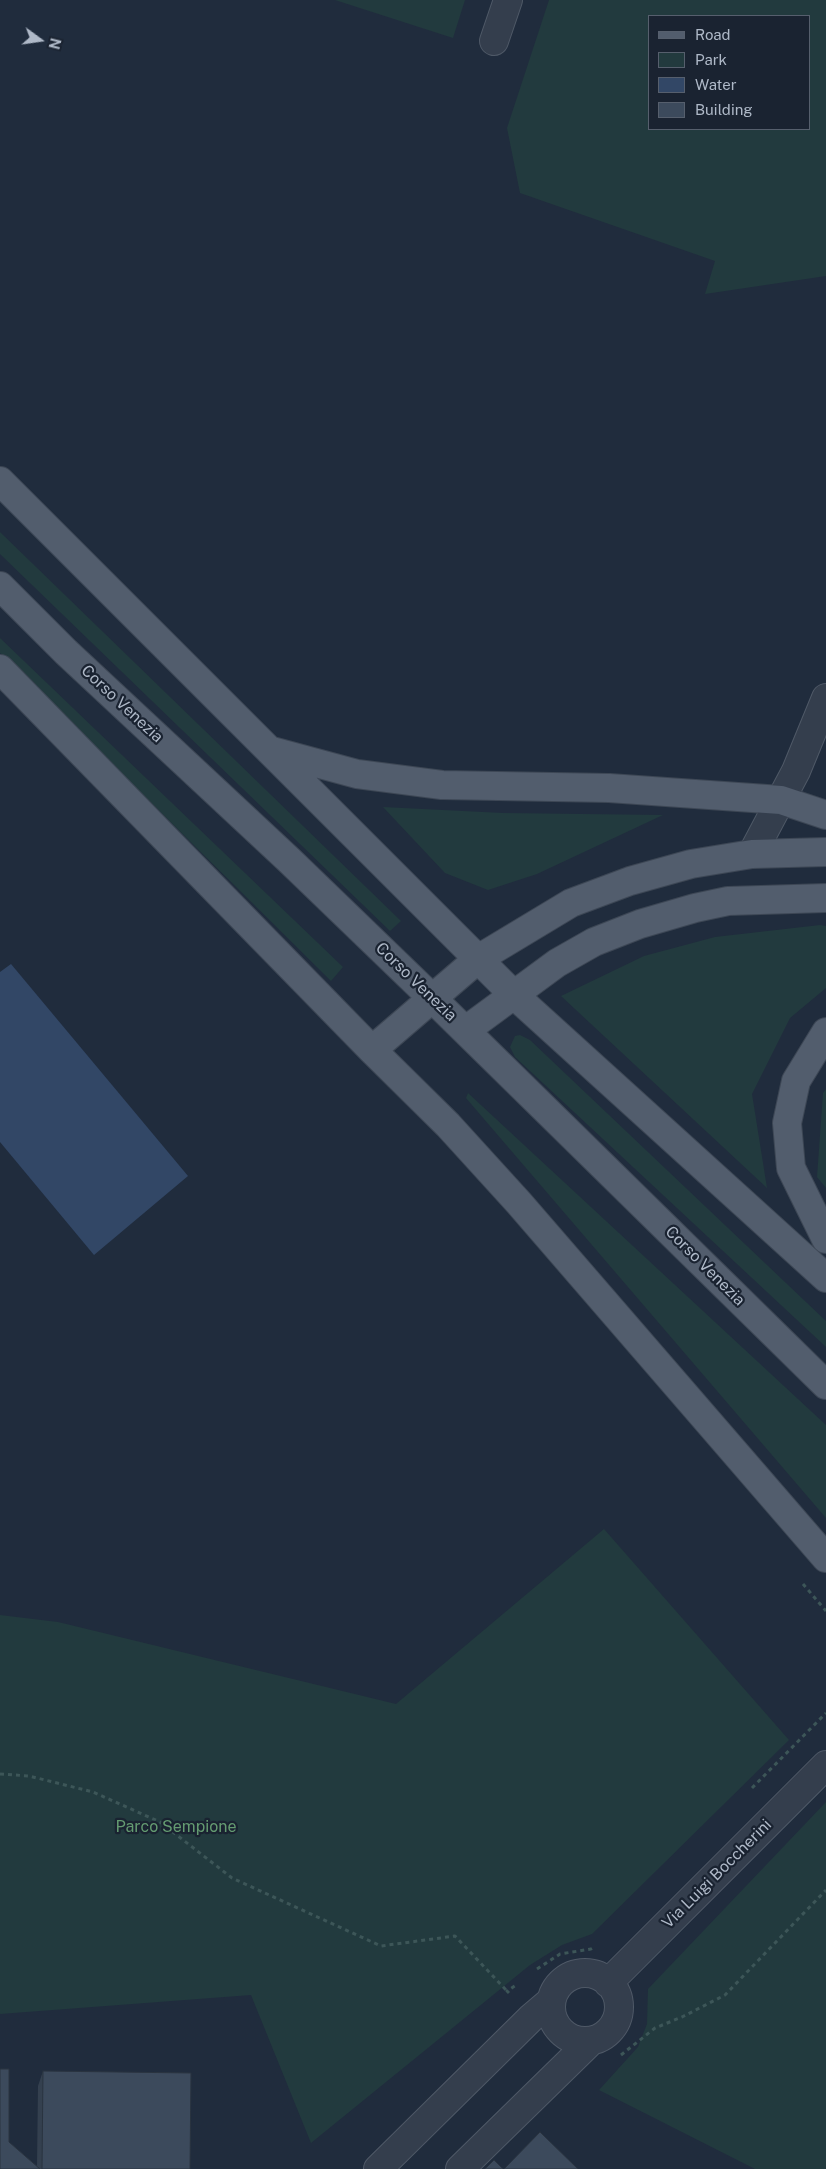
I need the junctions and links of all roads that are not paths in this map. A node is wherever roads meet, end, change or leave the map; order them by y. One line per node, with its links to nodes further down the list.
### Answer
1 (508, 0): 2 (street)
2 (494, 41)
3 (0, 481): 9 (main road)
4 (0, 586): 6 (main road, Corso Venezia)
5 (0, 614): 6 (main road)
6 (66, 652): 17 (main road, Corso Venezia)
7 (0, 669): 20 (main road)
8 (826, 698): 10 (street)
9 (271, 750): 10 (main road); 15 (main road)
10 (781, 800): 11 (main road); 13 (street)
11 (826, 815)
12 (826, 852): 13 (main road)
13 (752, 854): 15 (main road)
14 (826, 898): 16 (main road)
15 (478, 959): 16 (main road); 17 (main road)
16 (513, 994): 18 (main road); 22 (main road)
17 (432, 998): 18 (main road, Corso Venezia); 20 (main road)
18 (466, 1030): 23 (main road, Corso Venezia)
19 (826, 1032): 21 (main road)
20 (372, 1050): 24 (main road)
21 (826, 1240)
22 (826, 1278)
23 (826, 1385)
24 (826, 1558)
25 (826, 1764): 26 (street, Via Luigi Boccherini)
26 (608, 1983): 27 (street); 28 (street)
27 (551, 2001): 28 (street); 29 (street)
28 (591, 2041): 30 (street)
29 (378, 2169)
30 (460, 2169)

